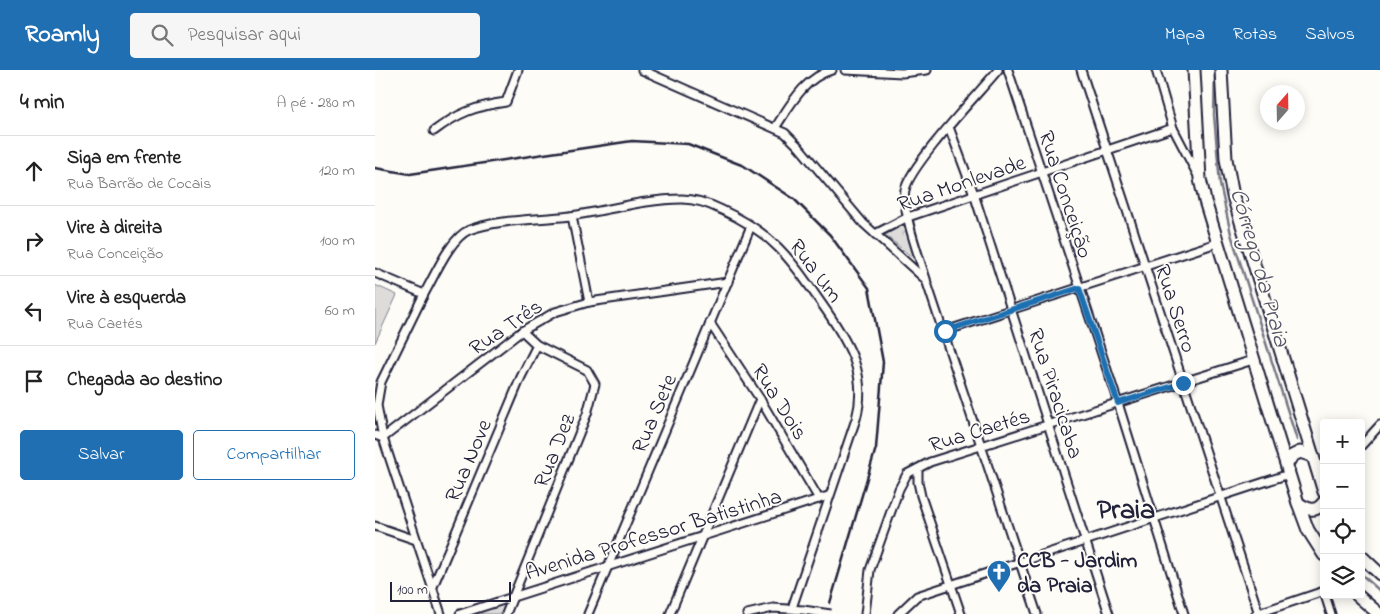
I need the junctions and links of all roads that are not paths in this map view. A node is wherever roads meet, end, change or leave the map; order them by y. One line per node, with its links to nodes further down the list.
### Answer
1 (518, 70): 15 (street)
2 (642, 70): 12 (street)
3 (832, 70): 12 (street)
4 (845, 70): 5 (street)
5 (927, 70)
6 (998, 70): 13 (street)
7 (1008, 70): 17 (street, Rua Conceição)
8 (1081, 70): 16 (street, Rua Serro)
9 (1157, 70): 14 (street)
10 (1194, 70): 18 (main road)
11 (1221, 70): 47 (main road)
12 (775, 128): 23 (street)
13 (949, 128): 19 (street, Rua Piracicaba); 21 (street)
14 (1173, 128): 16 (street, Rua Monlevade); 18 (street)
15 (434, 131)
16 (1107, 152): 17 (street, Rua Monlevade); 25 (street, Rua Serro)
17 (1043, 172): 19 (street, Rua Monlevade); 29 (street, Rua Conceição)
18 (1200, 179): 24 (main road)
19 (975, 194): 21 (street, Rua Monlevade); 32 (street, Rua Piracicaba)
20 (572, 216): 22 (street, Rua Um); 30 (street, Rua Um); 31 (street)
21 (908, 217): 23 (street, Rua Monlevade); 27 (street)
22 (751, 226): 28 (street, Rua Sete); 51 (street, Rua Um)
23 (875, 234): 27 (street)
24 (1217, 243): 25 (street); 37 (main road)
25 (1146, 267): 29 (street); 38 (street, Rua Serro)
26 (375, 273): 30 (street)
27 (926, 280): 35 (street)
28 (728, 282): 31 (street, Rua Três); 33 (street, Rua Sete)
29 (1079, 288): 32 (street); 40 (street, Rua Conceição)
30 (424, 294): 44 (street, Rua Um)
31 (589, 302): 34 (street, Rua Três)
32 (1012, 309): 35 (street); 41 (street, Rua Piracicaba)
33 (710, 323): 39 (street, Rua Dois); 64 (street, Rua Sete)
34 (522, 331): 36 (street, Rua Dez); 44 (street, Rua Três)
35 (945, 331): 46 (street)
36 (537, 345): 67 (street, Rua Nove); 69 (street, Rua Dez)
37 (1253, 360): 38 (street, Rua Caetés); 48 (main road)
38 (1183, 383): 40 (street, Rua Caetés); 52 (street, Rua Serro)
39 (761, 399): 53 (street, Rua Dois); 58 (street)
40 (1118, 403): 41 (street, Rua Caetés); 56 (street, Rua Conceição)
41 (1049, 425): 46 (street, Rua Caetés); 60 (street, Rua Piracicaba)
42 (1380, 426): 45 (street)
43 (375, 435): 44 (street)
44 (383, 438): 59 (street, Rua Um)
45 (1365, 442)
46 (981, 447): 49 (street, Rua Caetés); 63 (street)
47 (1312, 456): 48 (main road); 50 (main road)
48 (1288, 469): 52 (street); 54 (main road)
49 (918, 470): 66 (street); 80 (street, Rua Caetés)
50 (1320, 481)
51 (828, 496): 53 (street, Avenida Professor Batistinha); 72 (street, Rua Um)
52 (1220, 496): 56 (street); 86 (street, Rua Serro)
53 (819, 499): 58 (street, Avenida Professor Batistinha)
54 (1298, 503): 55 (main road); 61 (main road)
55 (1320, 506)
56 (1154, 518): 60 (street); 85 (street, Rua Conceição)
57 (375, 526): 59 (street)
58 (701, 536): 64 (street, Avenida Professor Batistinha); 77 (street)
59 (416, 540): 67 (street, Rua Um)
60 (1086, 541): 63 (street); 84 (street, Rua Piracicaba)
61 (1323, 554)
62 (1365, 560): 65 (main road)
63 (1021, 563): 66 (street); 83 (street)
64 (608, 567): 69 (street, Avenida Professor Batistinha); 76 (street, Rua Sete)
65 (1380, 574)
66 (952, 584): 81 (street); 82 (street)
67 (432, 589): 73 (street, Rua Um)
68 (1320, 593): 86 (street)
69 (513, 596): 74 (street, Avenida Professor Batistinha); 75 (street, Rua Dez)
70 (1326, 599): 87 (street)
71 (1362, 599): 88 (main road)
72 (792, 608): 78 (street); 79 (street, bridge)
73 (441, 614)
74 (460, 614)
75 (506, 614)
76 (588, 614)
77 (670, 614)
78 (747, 614)
79 (831, 614)
80 (865, 614)
81 (898, 614)
82 (961, 614)
83 (1037, 614)
84 (1109, 614)
85 (1184, 614)
86 (1258, 614)
87 (1331, 614)
88 (1379, 614)

